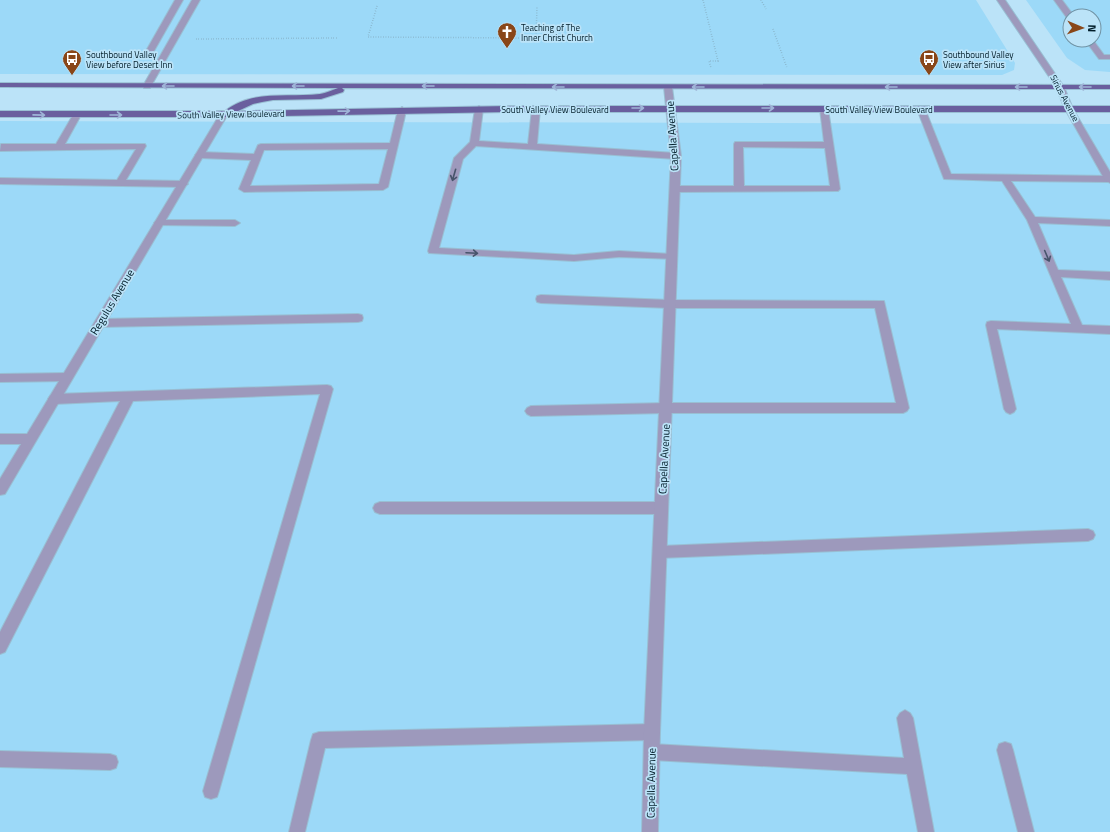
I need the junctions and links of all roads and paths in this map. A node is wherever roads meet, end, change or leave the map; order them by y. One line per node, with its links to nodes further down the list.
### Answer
1 (179, 0): 13 (street)
2 (196, 0): 18 (street)
3 (703, 0): 15 (path)
4 (761, 0): 8 (path)
5 (1001, 0): 21 (street, Sirius Avenue)
6 (377, 6): 7 (path)
7 (538, 6)
8 (766, 9)
9 (773, 29): 16 (path)
10 (338, 38): 11 (path)
11 (192, 39)
12 (1096, 48): 14 (street)
13 (150, 51)
14 (1110, 57)
15 (712, 74)
16 (789, 74)
17 (0, 86): 18 (main road, South Valley View Boulevard)
18 (147, 86): 19 (main road, South Valley View Boulevard, one-way to 18)
19 (351, 86): 23 (main road, South Valley View Boulevard, one-way to 19); 33 (main road)
20 (668, 87): 23 (main road, South Valley View Boulevard); 24 (main road, South Valley View Boulevard, one-way to 20); 25 (street, Capella Avenue)
21 (1060, 87): 22 (main road, South Valley View Boulevard, one-way to 21); 24 (main road, South Valley View Boulevard, one-way to 24); 29 (street, Sirius Avenue)
22 (1110, 88)
23 (598, 98): 25 (main road, South Valley View Boulevard, one-way to 25); 27 (main road, South Valley View Boulevard)
24 (820, 98): 25 (main road, South Valley View Boulevard, one-way to 24); 28 (main road, South Valley View Boulevard); 36 (street)
25 (670, 108): 42 (street, Capella Avenue)
26 (479, 109): 27 (main road, South Valley View Boulevard); 31 (main road, South Valley View Boulevard); 35 (street)
27 (536, 109): 39 (street)
28 (921, 109): 29 (main road, South Valley View Boulevard); 44 (street)
29 (1070, 109): 30 (main road, South Valley View Boulevard); 45 (street, Sirius Avenue)
30 (1110, 109)
31 (402, 110): 33 (main road, South Valley View Boulevard, one-way to 31); 38 (street)
32 (0, 114): 34 (main road, South Valley View Boulevard, one-way to 34)
33 (224, 114): 34 (main road, South Valley View Boulevard, one-way to 33); 41 (street, Regulus Avenue)
34 (77, 115): 37 (street)
35 (474, 142): 39 (street); 55 (street, one-way to 55)
36 (829, 145): 49 (street); 49 (street)
37 (59, 146): 40 (street); 47 (street)
38 (393, 146): 43 (street); 43 (street)
39 (532, 146): 42 (street)
40 (0, 148)
41 (200, 155): 43 (street); 48 (street, Regulus Avenue)
42 (676, 156): 50 (street, Capella Avenue)
43 (257, 157)
44 (1005, 178): 45 (street); 51 (street)
45 (1110, 179)
46 (0, 181): 47 (street)
47 (120, 183): 48 (street)
48 (183, 184): 54 (street, Regulus Avenue)
49 (739, 189): 50 (street)
50 (675, 190): 55 (street, Capella Avenue)
51 (1032, 220): 53 (street); 56 (street, one-way to 56)
52 (235, 223): 54 (street)
53 (1110, 223)
54 (159, 224): 61 (street, Regulus Avenue)
55 (672, 258): 59 (street, Capella Avenue)
56 (1054, 273): 57 (street); 62 (street)
57 (1110, 276)
58 (541, 299): 59 (street)
59 (670, 304): 68 (street, Capella Avenue); 68 (street)
60 (358, 318): 61 (street)
61 (100, 323): 64 (street, Regulus Avenue)
62 (1078, 329): 63 (street); 69 (street)
63 (1110, 330)
64 (67, 377): 65 (street); 67 (street, Regulus Avenue)
65 (0, 378)
66 (129, 396): 67 (street); 78 (street); 86 (street)
67 (54, 399): 72 (street, Regulus Avenue)
68 (666, 408): 70 (street); 75 (street, Capella Avenue)
69 (1010, 409)
70 (531, 411)
71 (0, 439): 72 (street)
72 (30, 440): 73 (street, Regulus Avenue)
73 (0, 490)
74 (380, 508): 75 (street)
75 (661, 508): 77 (street, Capella Avenue)
76 (1088, 535): 77 (street)
77 (660, 552): 80 (street, Capella Avenue)
78 (0, 647)
79 (905, 718): 85 (street)
80 (652, 732): 82 (street, Capella Avenue); 87 (street)
81 (1005, 750): 90 (street)
82 (652, 752): 85 (street); 88 (street, Capella Avenue)
83 (0, 759): 84 (street)
84 (110, 762)
85 (914, 766): 89 (street)
86 (211, 791)
87 (297, 832)
88 (650, 832)
89 (926, 832)
90 (1026, 832)

